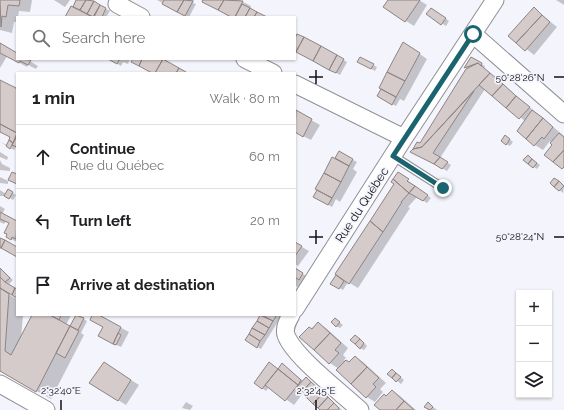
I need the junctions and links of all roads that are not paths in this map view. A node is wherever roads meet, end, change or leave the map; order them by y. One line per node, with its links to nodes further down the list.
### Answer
1 (495, 0): 4 (street, Rue du Québec)
2 (117, 4): 3 (street)
3 (139, 16)
4 (473, 34): 8 (street); 9 (street, Rue du Québec)
5 (247, 60): 6 (street)
6 (271, 72)
7 (296, 84): 9 (street)
8 (564, 114)
9 (404, 138): 10 (street, Rue du Québec)
10 (393, 156): 11 (lane); 12 (street, Rue du Québec)
11 (443, 188)
12 (296, 307)
13 (290, 316): 16 (street)
14 (0, 384): 15 (street)
15 (46, 410)
16 (360, 410)

